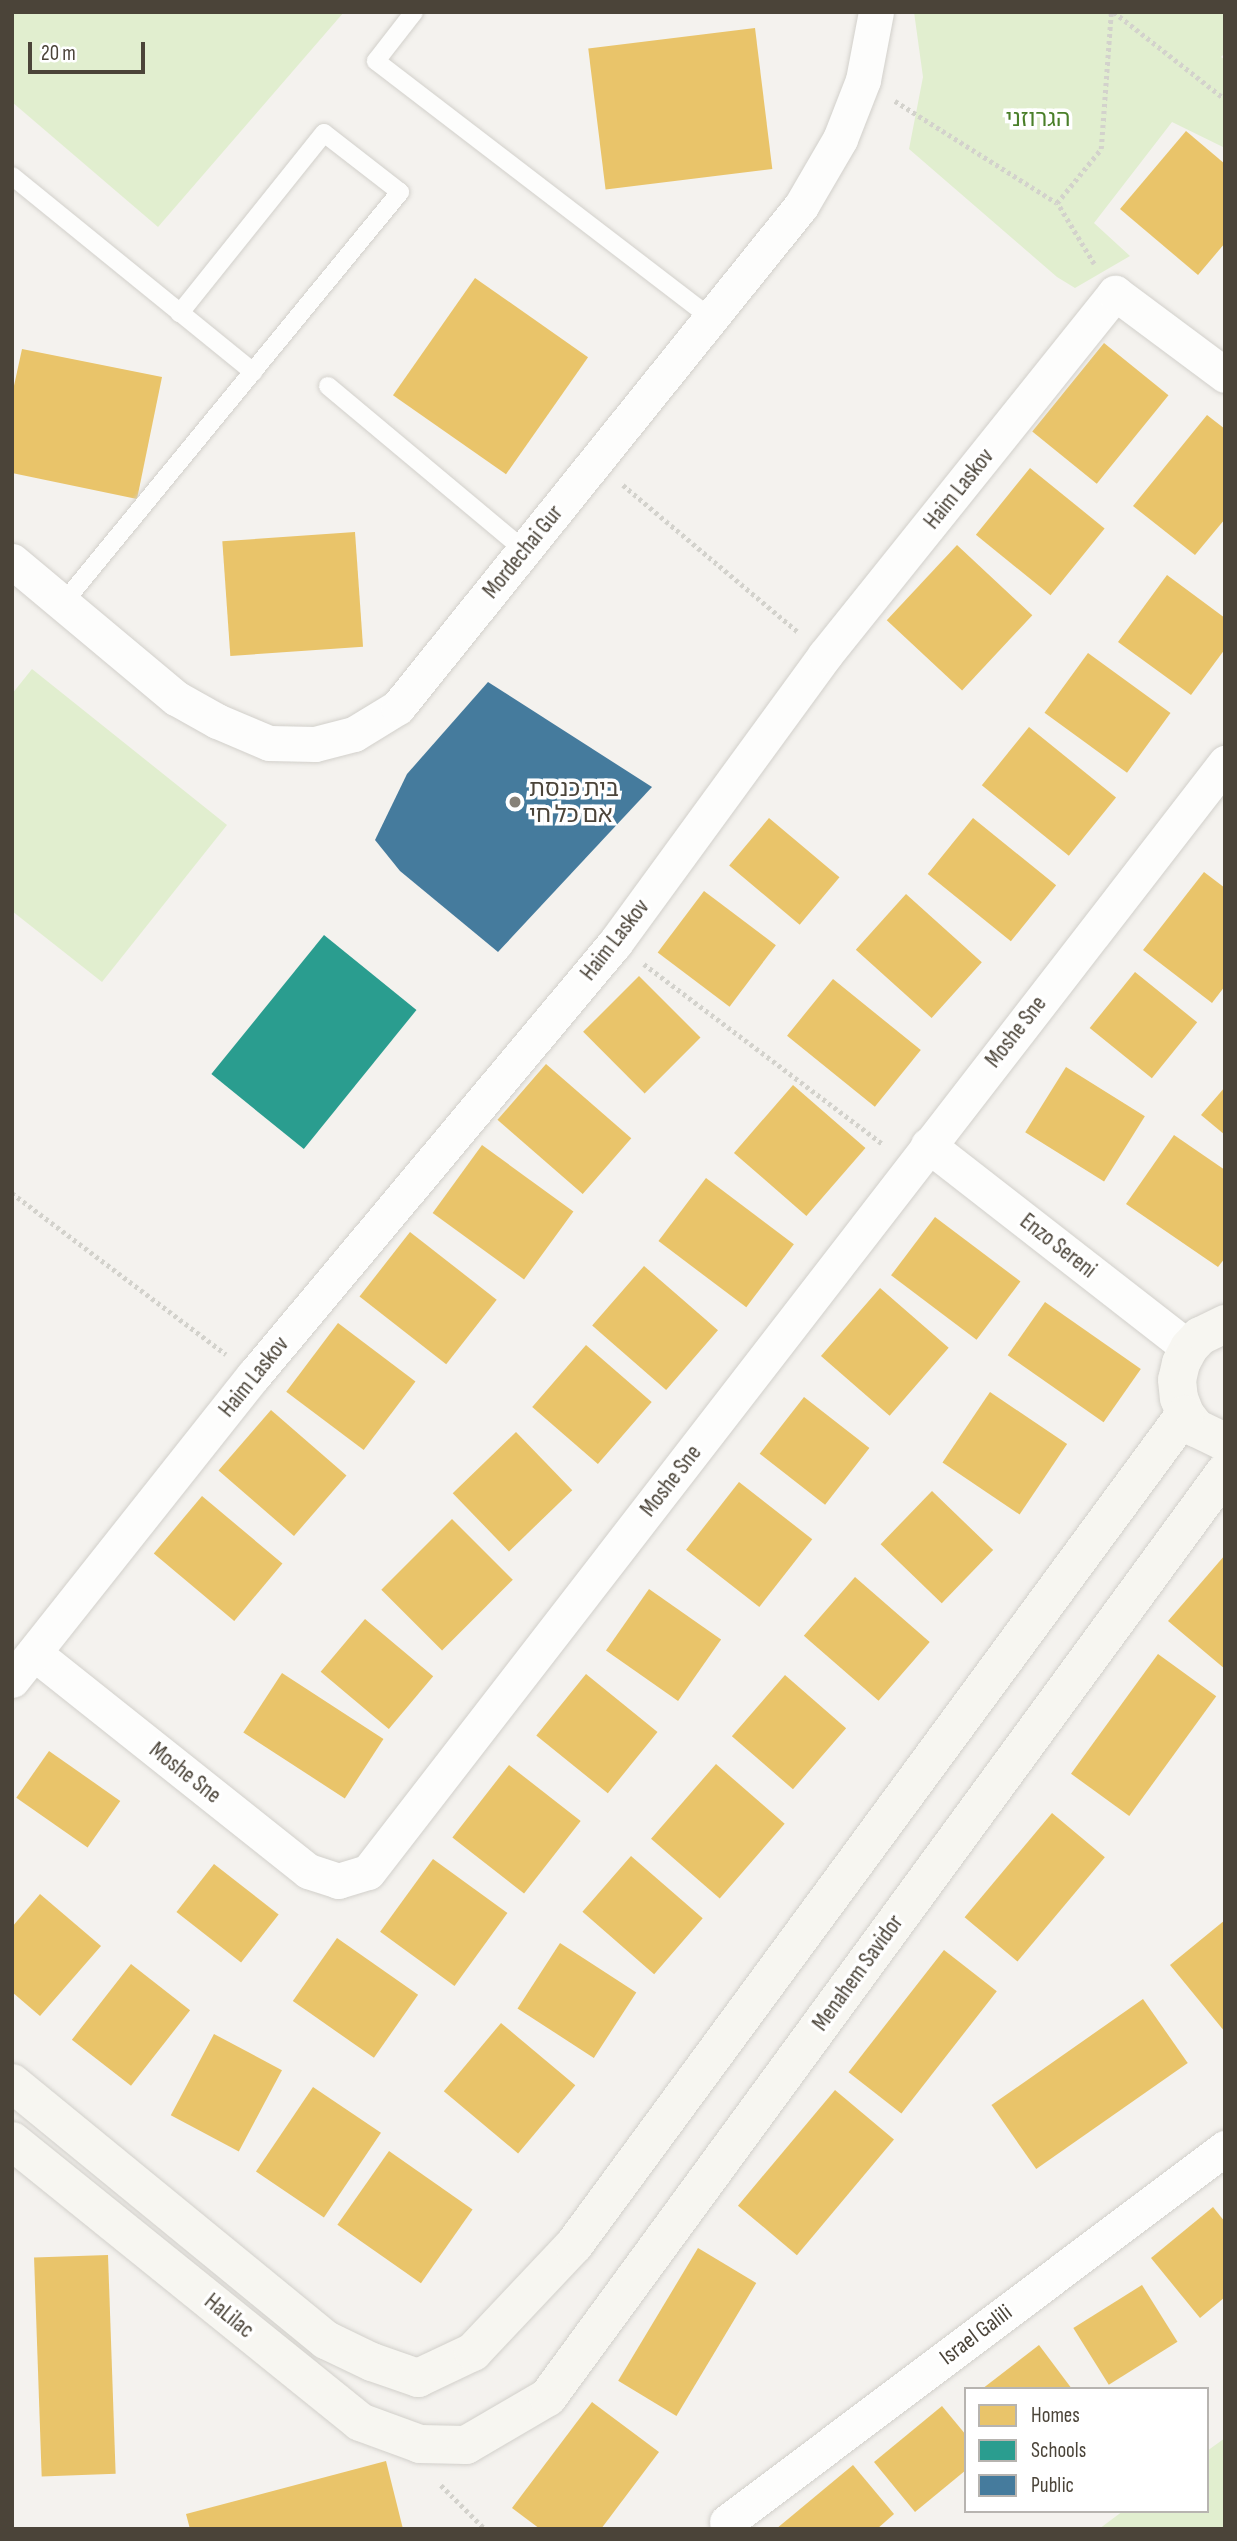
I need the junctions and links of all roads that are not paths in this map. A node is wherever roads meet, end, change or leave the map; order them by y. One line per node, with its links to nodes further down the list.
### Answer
1 (414, 12): 5 (lane)
2 (876, 12): 5 (street, Mordechai Gur)
3 (12, 176): 4 (lane)
4 (180, 313): 6 (lane); 6 (lane)
5 (711, 318): 9 (street, Mordechai Gur)
6 (253, 372): 11 (lane)
7 (1225, 376): 19 (street, Haim Laskov)
8 (328, 386): 9 (lane)
9 (524, 550): 11 (street, Mordechai Gur)
10 (12, 561): 11 (street, Mordechai Gur)
11 (64, 603)
12 (1225, 763): 13 (street, Moshe Sne)
13 (921, 1156): 15 (street, Enzo Sereni); 19 (street, Moshe Sne)
14 (1225, 1324): 15 (street)
15 (1189, 1348): 16 (street)
16 (1185, 1414): 17 (street); 21 (street, HaLilac)
17 (1225, 1442)
18 (1225, 1472): 24 (street, Menahem Savidor)
19 (34, 1653): 20 (street, Haim Laskov)
20 (12, 1680)
21 (12, 2083)
22 (12, 2141): 24 (street, HaLilac)
23 (1225, 2148): 25 (street, Israel Galili)
24 (466, 2445)
25 (727, 2522)

